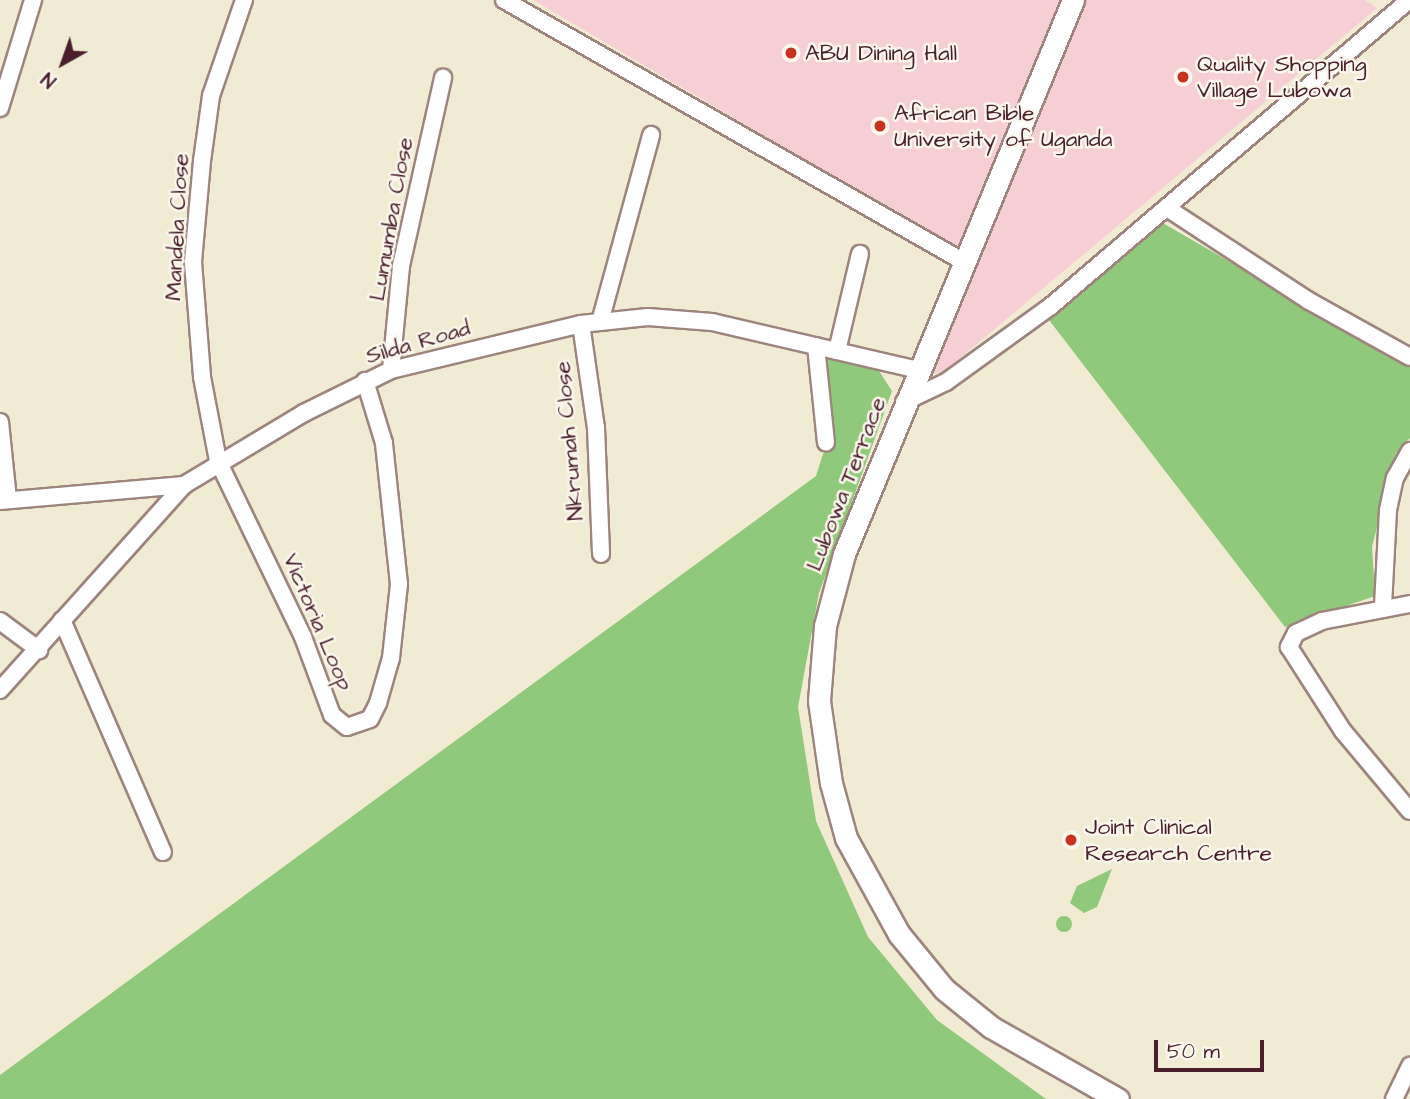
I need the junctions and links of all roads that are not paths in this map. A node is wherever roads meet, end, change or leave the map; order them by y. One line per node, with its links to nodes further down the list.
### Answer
1 (33, 0): 7 (street)
2 (244, 0): 24 (street, Mandela Close)
3 (504, 0): 11 (street)
4 (1073, 0): 11 (street, Lubowa Terrace)
5 (1409, 0): 9 (street)
6 (443, 78): 17 (street, Lumumba Close)
7 (0, 108)
8 (651, 135): 12 (street)
9 (1167, 208): 16 (street); 20 (street)
10 (860, 254): 15 (street)
11 (966, 263): 18 (street, Lubowa Terrace)
12 (600, 322): 13 (street, Silda Road); 14 (street, Silda Road)
13 (581, 324): 17 (street, Silda Road); 27 (street, Nkrumah Close)
14 (816, 346): 15 (street, Silda Road); 22 (street)
15 (837, 351): 18 (street, Silda Road)
16 (1410, 357)
17 (391, 370): 19 (street, Silda Road)
18 (918, 370): 20 (street, Lubowa Terrace)
19 (365, 381): 24 (street, Silda Road); 24 (street, Victoria Loop)
20 (904, 402): 37 (street, Lubowa Terrace)
21 (0, 422): 26 (street)
22 (826, 442)
23 (1410, 451): 29 (street)
24 (218, 461): 25 (street, Silda Road)
25 (184, 485): 26 (street); 30 (street, Silda Road)
26 (4, 501)
27 (601, 554)
28 (1410, 604): 29 (street)
29 (1383, 606): 34 (street)
30 (62, 620): 32 (street, Silda Road); 35 (street)
31 (0, 621): 32 (street)
32 (39, 650): 33 (street, Silda Road)
33 (0, 690)
34 (1410, 811)
35 (163, 852)
36 (1410, 1066): 38 (street)
37 (1118, 1099)
38 (1394, 1099)

